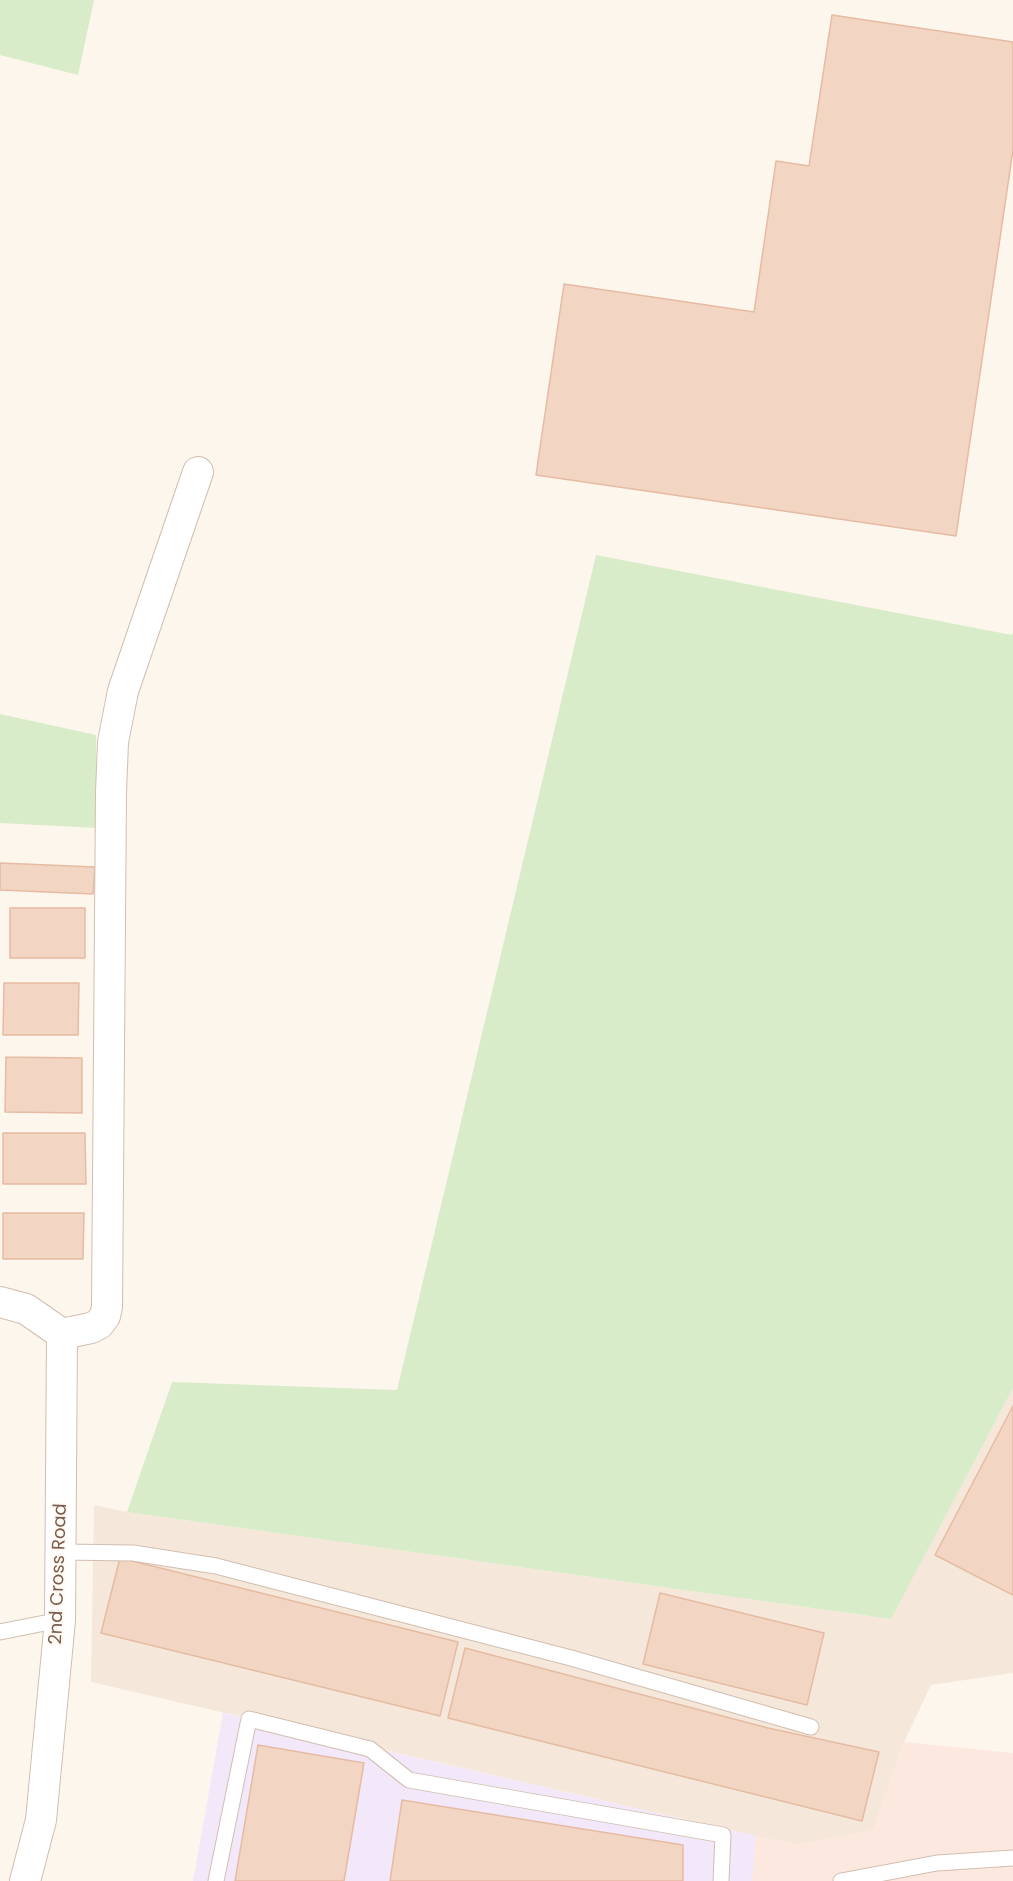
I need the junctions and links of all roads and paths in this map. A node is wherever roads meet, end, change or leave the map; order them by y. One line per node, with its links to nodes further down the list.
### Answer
1 (198, 472): 3 (street)
2 (0, 1302): 3 (street)
3 (62, 1334): 4 (street, 2nd Cross Road)
4 (62, 1552): 5 (street, 2nd Cross Road); 7 (lane)
5 (60, 1620): 6 (lane); 9 (street, 2nd Cross Road)
6 (0, 1632)
7 (811, 1726)
8 (1013, 1858): 12 (lane)
9 (25, 1881)
10 (216, 1881): 11 (lane)
11 (721, 1881)
12 (841, 1881)

